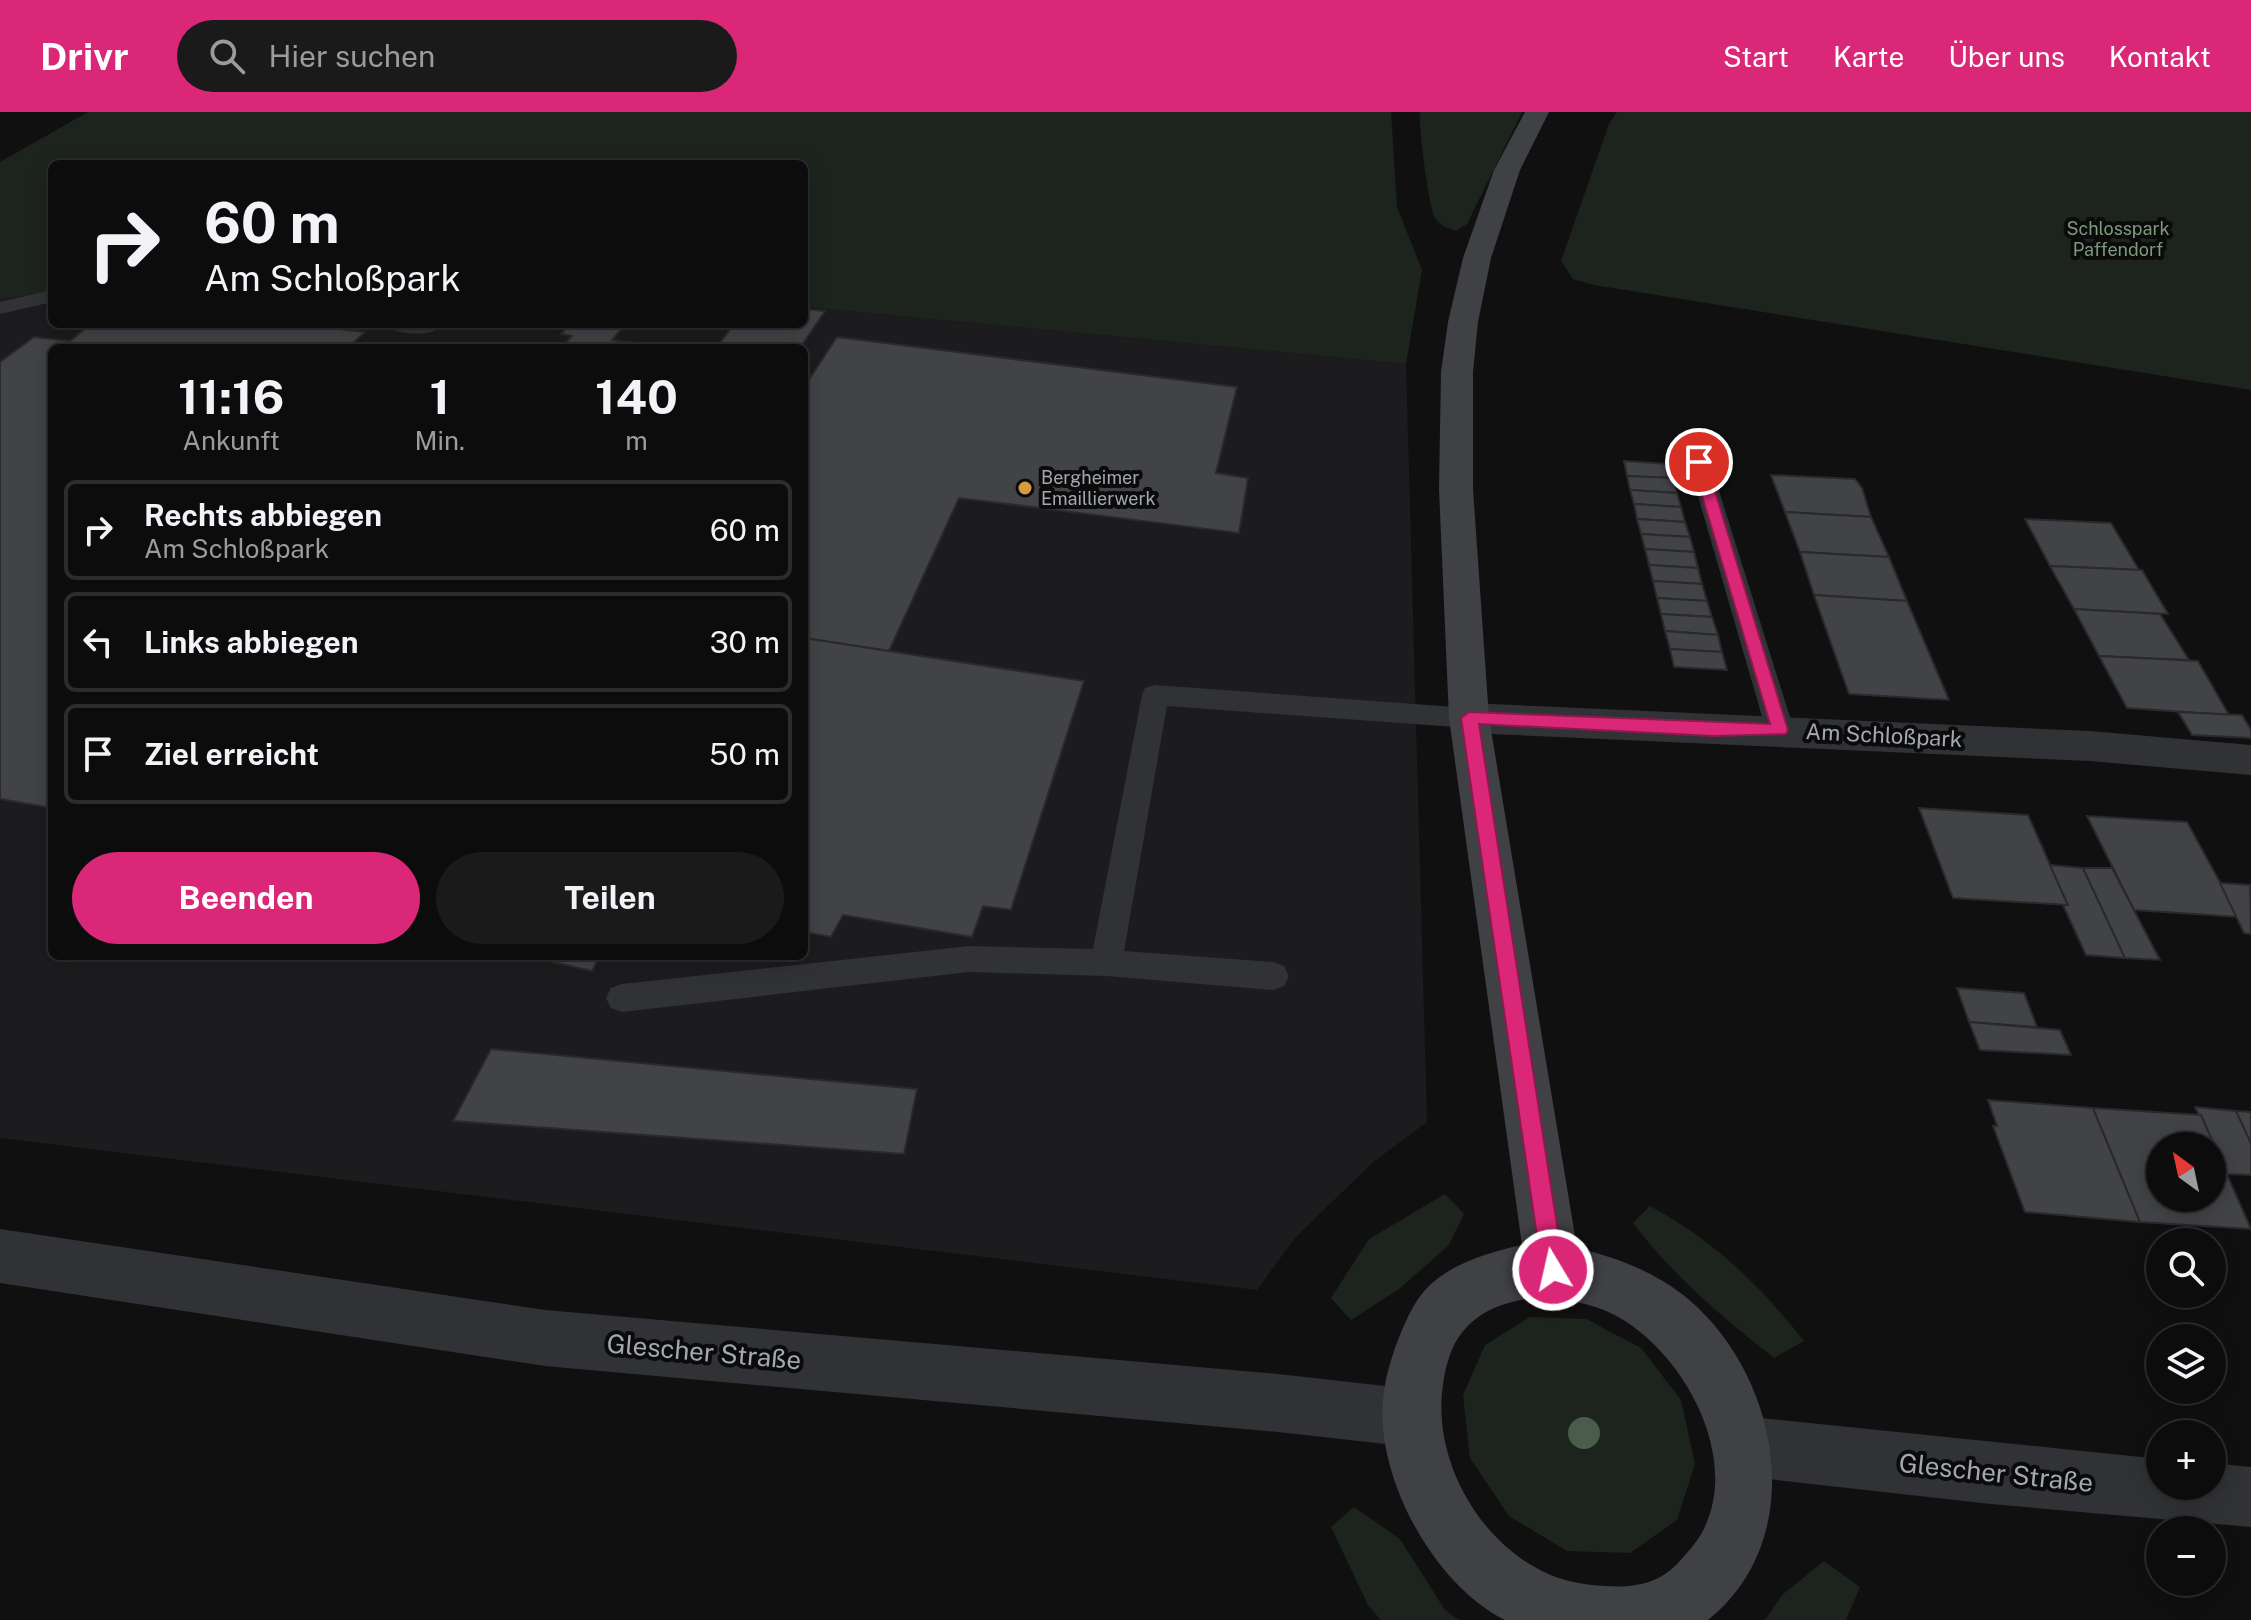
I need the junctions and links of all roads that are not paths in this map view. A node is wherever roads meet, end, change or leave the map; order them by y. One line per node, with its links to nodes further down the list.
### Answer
1 (1537, 112): 5 (main road)
2 (48, 297): 3 (lane)
3 (0, 308)
4 (1699, 462): 6 (lane)
5 (1469, 718): 6 (street, Am Schloßpark); 8 (lane); 12 (main road)
6 (1780, 730): 7 (street, Am Schloßpark)
7 (2251, 760)
8 (1106, 963): 9 (lane); 10 (lane)
9 (1273, 976)
10 (622, 998)
11 (0, 1256): 13 (street, Glescher Straße)
12 (1553, 1270): 13 (main road); 14 (main road)
13 (1412, 1418): 16 (main road)
14 (1741, 1446): 15 (street, Glescher Straße); 16 (main road)
15 (2251, 1497)
16 (1618, 1619)

